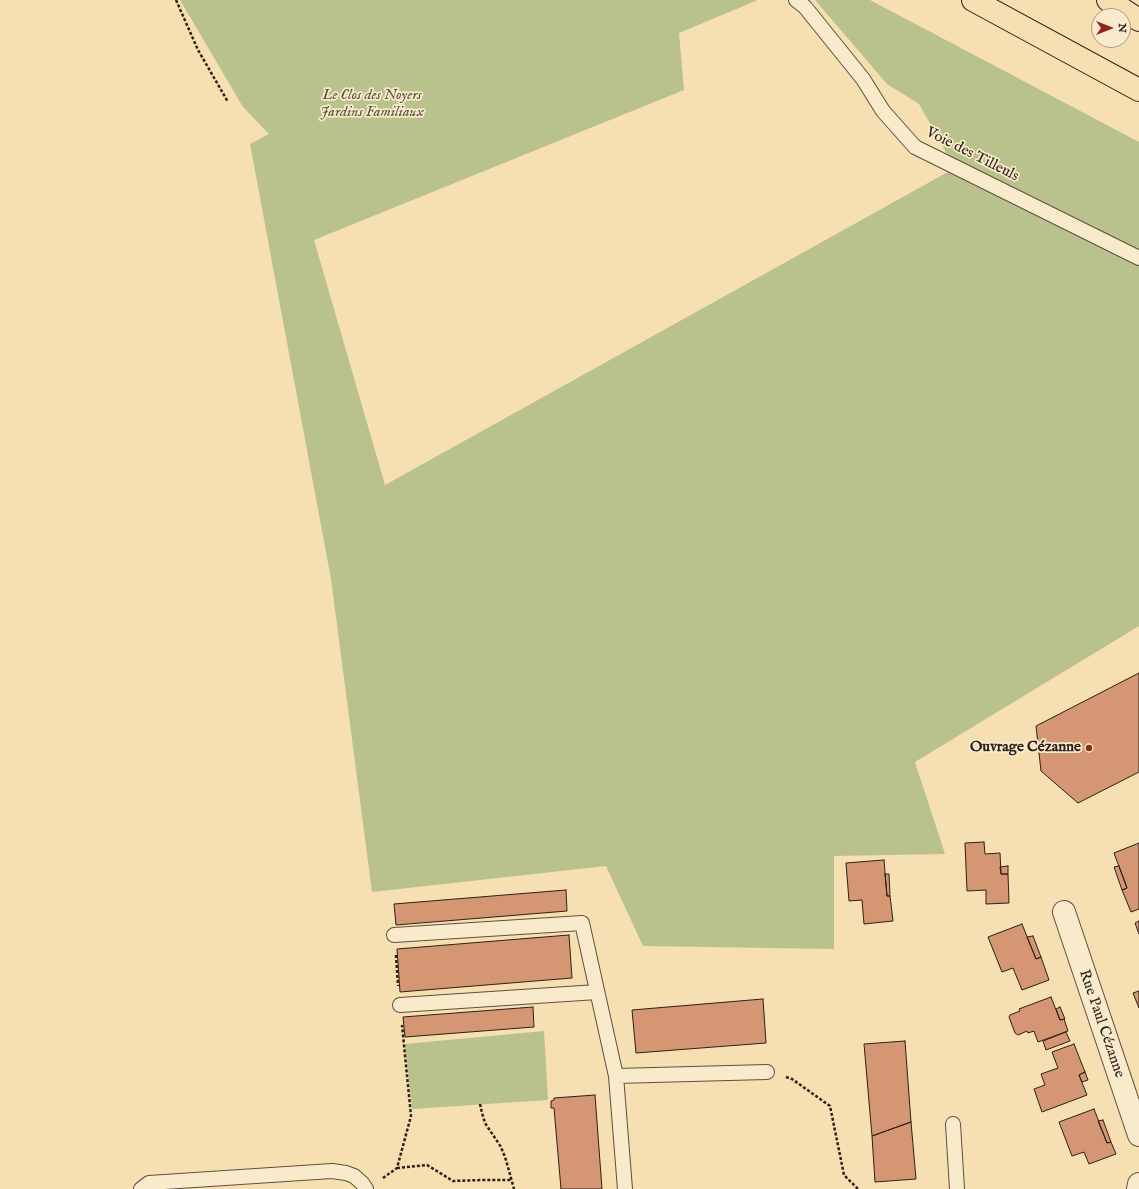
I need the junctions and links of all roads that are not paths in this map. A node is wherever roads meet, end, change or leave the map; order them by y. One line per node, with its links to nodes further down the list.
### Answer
1 (796, 0): 6 (lane, Voie des Tilleuls)
2 (973, 0): 5 (highway)
3 (1108, 0): 4 (highway)
4 (1139, 20)
5 (1139, 90)
6 (1139, 258)
7 (1064, 912): 14 (street, Rue Paul Cézanne)
8 (394, 935): 9 (lane)
9 (597, 992): 10 (lane); 12 (lane)
10 (400, 1005)
11 (767, 1072): 12 (lane)
12 (616, 1076): 18 (lane)
13 (953, 1124): 19 (lane)
14 (1139, 1135)
15 (1139, 1184): 20 (street)
16 (141, 1189): 17 (lane)
17 (366, 1189)
18 (625, 1189)
19 (957, 1189)
20 (1138, 1189)

